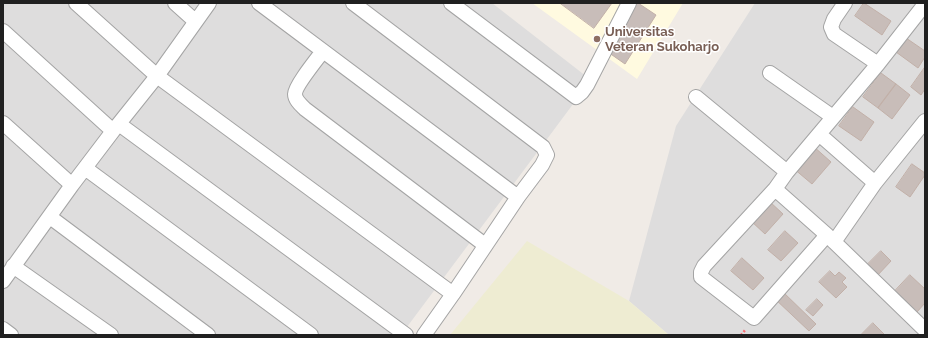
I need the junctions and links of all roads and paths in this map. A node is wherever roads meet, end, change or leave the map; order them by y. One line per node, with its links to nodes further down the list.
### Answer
1 (76, 3): 15 (street)
2 (175, 3): 10 (street)
3 (209, 3): 10 (street)
4 (260, 3): 12 (street)
5 (353, 3): 27 (street)
6 (451, 3): 7 (street)
7 (629, 3)
8 (845, 3): 13 (street)
9 (925, 4): 13 (street)
10 (195, 22): 15 (street)
11 (3, 31): 20 (street)
12 (323, 51): 27 (street); 30 (street)
13 (878, 64): 17 (street)
14 (770, 73): 17 (street)
15 (157, 76): 20 (street); 32 (street)
16 (696, 97): 23 (street)
17 (833, 117): 21 (street)
18 (925, 121): 24 (street)
19 (3, 124): 25 (street)
20 (116, 127): 22 (street); 39 (street)
21 (819, 134): 23 (street); 24 (street)
22 (85, 168): 25 (street); 38 (street)
23 (787, 172): 26 (street)
24 (875, 182): 29 (street)
25 (72, 185): 28 (street)
26 (775, 189): 29 (street); 29 (street)
27 (518, 197): 30 (street)
28 (50, 217): 31 (street); 37 (street)
29 (830, 239): 34 (street)
30 (486, 245): 32 (street)
31 (7, 271): 36 (street)
32 (453, 294): 40 (street)
33 (3, 329): 35 (street)
34 (925, 330)
35 (11, 335)
36 (111, 335)
37 (208, 335)
38 (311, 335)
39 (406, 335)
40 (424, 335)

